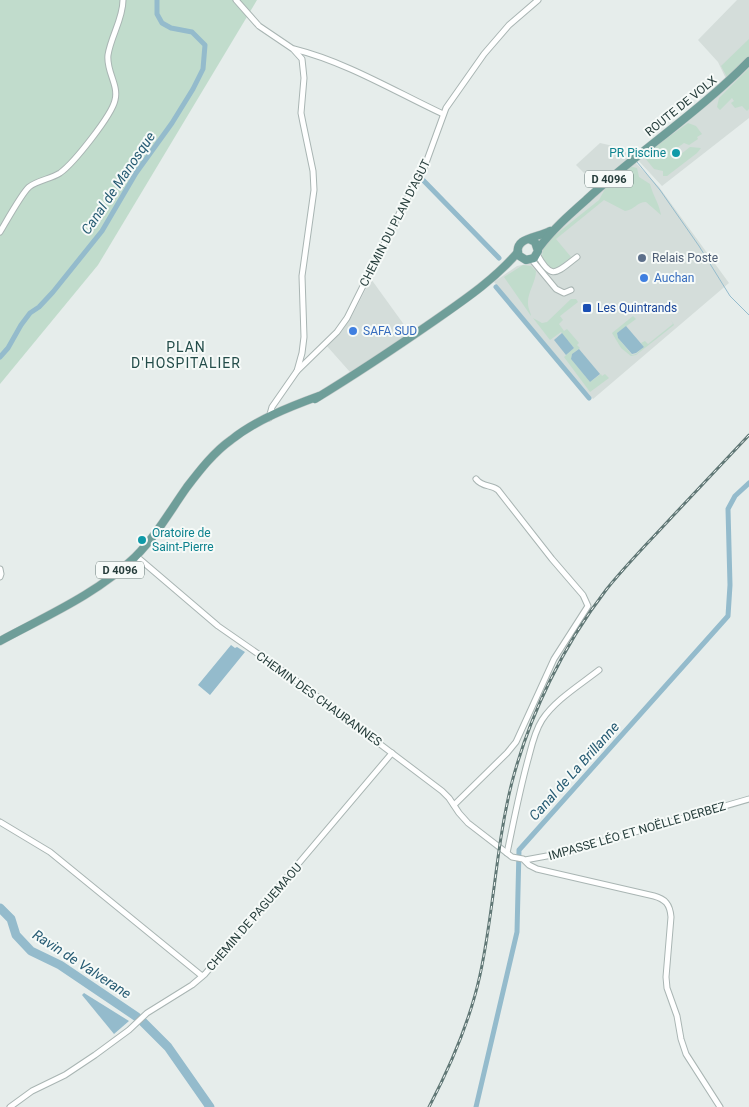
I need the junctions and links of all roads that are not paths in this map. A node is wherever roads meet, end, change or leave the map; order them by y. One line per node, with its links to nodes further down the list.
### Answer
1 (123, 0): 8 (street)
2 (236, 0): 4 (street)
3 (538, 0): 6 (street, CHEMIN DU PLAN D'AGUT)
4 (293, 49): 6 (street); 15 (street)
5 (749, 61): 7 (main road, ROUTE DE VOLX / D 4096)
6 (443, 114): 15 (street, CHEMIN DU PLAN D'AGUT)
7 (558, 226): 9 (main road, ROUTE DE VOLX / D 4096); 11 (main road, ROUTE DE VOLX / D 4096)
8 (0, 232)
9 (528, 239): 10 (main road, ROUTE DE VOLX); 11 (main road)
10 (518, 252): 11 (main road); 13 (main road, ROUTE DE VOLX / D 4096)
11 (533, 255): 12 (street); 13 (main road, ROUTE DE VOLX / D 4096); 14 (street)
12 (577, 257)
13 (497, 273): 16 (main road, ROUTE DE VOLX / D 4096)
14 (571, 290)
15 (296, 371): 17 (street)
16 (319, 396): 17 (main road, ROUTE DE VOLX / D 4096); 18 (main road, ROUTE DE VOLX / D 4096)
17 (269, 418): 18 (street); 19 (main road, ROUTE DE VOLX / D 4096)
18 (245, 435): 19 (main road, ROUTE DE VOLX / D 4096)
19 (208, 462): 21 (main road, ROUTE DE VOLX / D 4096)
20 (476, 479): 28 (street)
21 (136, 556): 24 (main road, ROUTE DE VOLX / D 4096); 26 (street, CHEMIN DES CHAURANNES)
22 (0, 569): 23 (street)
23 (0, 578)
24 (0, 641)
25 (599, 670): 30 (street)
26 (392, 753): 28 (street, CHEMIN DES CHAURANNES); 32 (street, CHEMIN DE PAGUEMAOU)
27 (749, 799): 31 (street, IMPASSE LÉO ET NOËLLE DERBEZ)
28 (454, 805): 30 (street, CHEMIN DES CHAURANNES)
29 (0, 822): 32 (street, CHEMIN DE PAGUEMAOU)
30 (507, 853): 31 (street, CHEMIN DES CHAURANNES)
31 (520, 859): 34 (street)
32 (202, 976): 33 (street)
33 (10, 1107)
34 (720, 1107)

